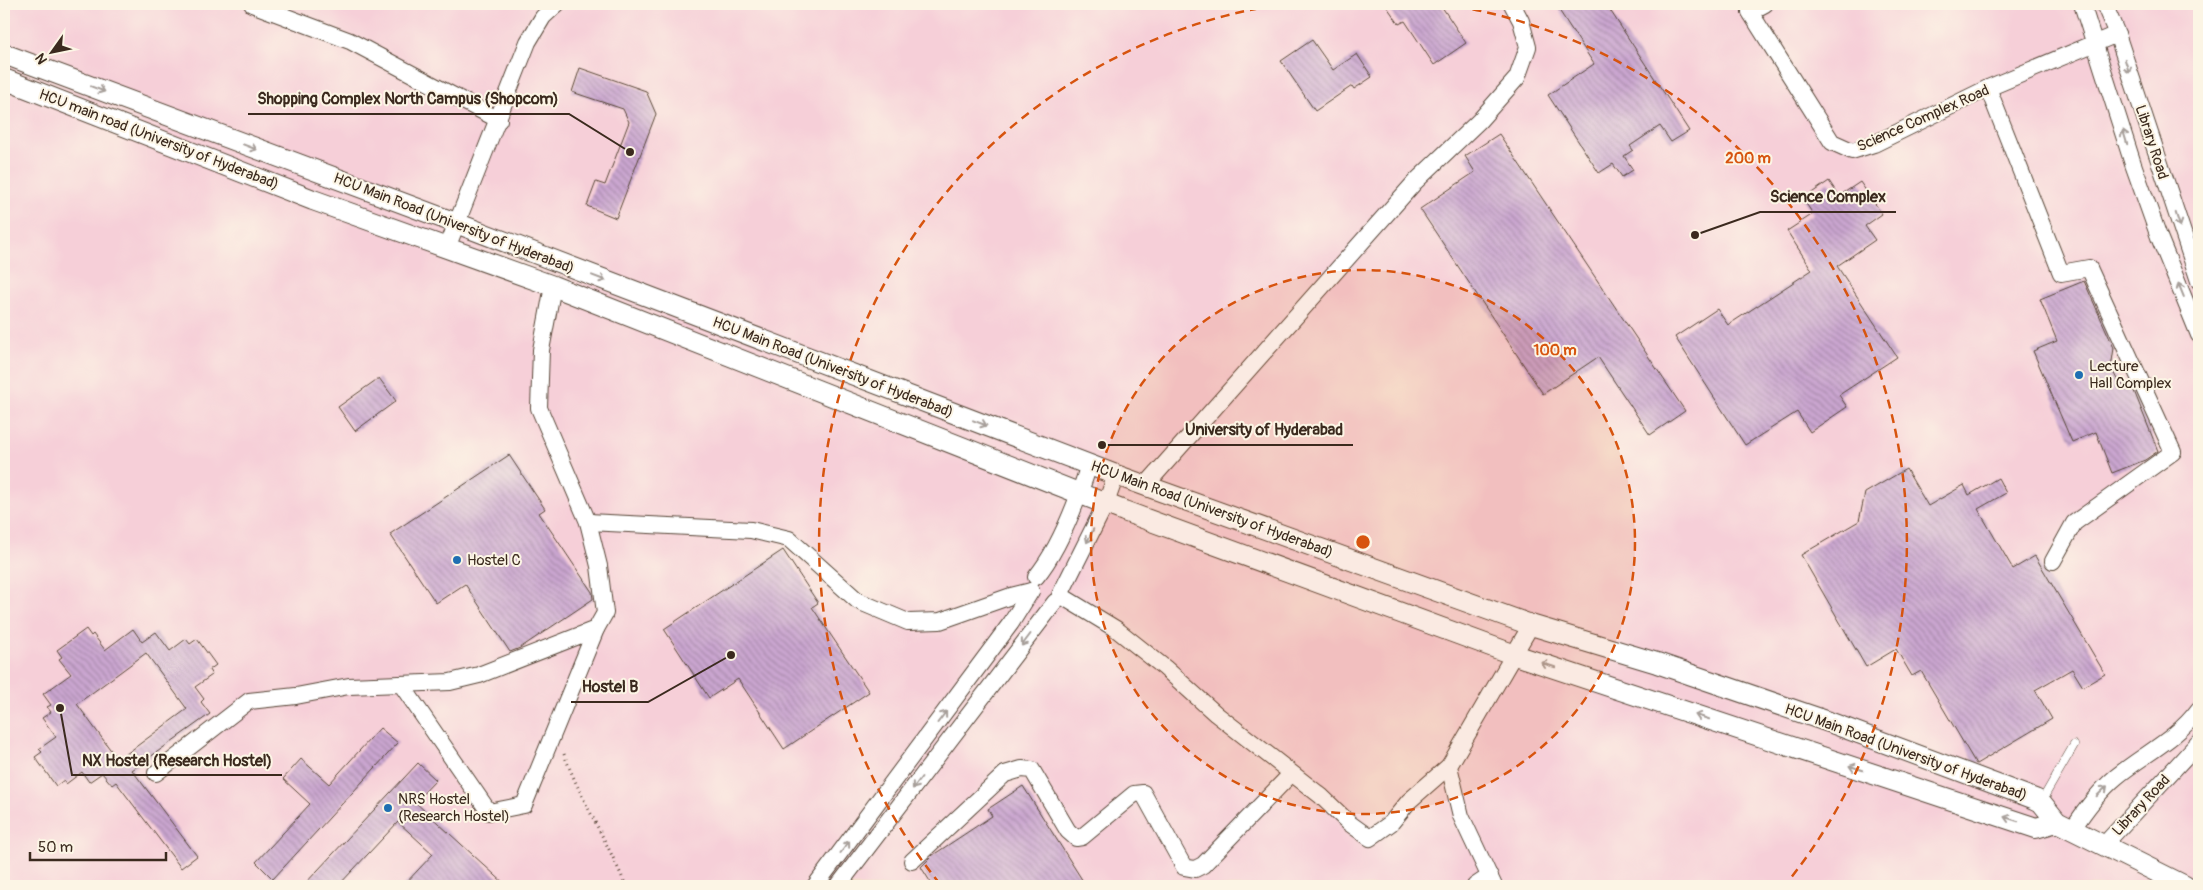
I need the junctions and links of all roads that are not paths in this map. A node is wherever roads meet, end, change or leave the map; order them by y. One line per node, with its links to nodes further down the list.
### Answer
1 (252, 4): 13 (street)
2 (557, 4): 13 (street)
3 (1512, 4): 22 (street)
4 (1765, 4): 7 (street, Science Complex Road)
5 (2082, 4): 9 (street)
6 (2104, 4): 8 (street, Library Road)
7 (1745, 8): 12 (street, Science Complex Road)
8 (2117, 34): 9 (street, Science Complex Road); 17 (street, Library Road, one-way to 17)
9 (2096, 42): 12 (street, Science Complex Road); 19 (street, one-way to 9)
10 (4, 54): 15 (street, HCU Main Road (University of Hyderabad), one-way to 15)
11 (4, 79): 14 (street, HCU main road (University of Hyderabad))
12 (1988, 88): 26 (street)
13 (499, 120): 15 (street)
14 (313, 200): 16 (street, HCU Main Road (University of Hyderabad))
15 (456, 223): 16 (street); 20 (street, HCU Main Road (University of Hyderabad), one-way to 20)
16 (447, 248): 18 (street, HCU Main Road (University of Hyderabad))
17 (2199, 281)
18 (553, 286): 23 (street, HCU Main Road (University of Hyderabad)); 25 (street)
19 (2199, 335)
20 (1089, 465): 21 (street, HCU Main Road (University of Hyderabad)); 23 (street)
21 (1116, 475): 22 (street, HCU Main Road (University of Hyderabad)); 24 (street)
22 (1146, 485): 29 (street, HCU Main Road (University of Hyderabad))
23 (1080, 493): 24 (street, HCU Main Road (University of Hyderabad)); 27 (street)
24 (1106, 503): 28 (street, one-way to 28); 31 (street, HCU Main Road (University of Hyderabad))
25 (588, 522): 27 (street); 30 (street)
26 (2053, 562)
27 (1034, 584): 28 (street); 28 (street); 44 (street, one-way to 27)
28 (1059, 596): 38 (street); 45 (street, one-way to 45)
29 (1531, 625): 31 (street); 39 (street, HCU Main Road (University of Hyderabad))
30 (596, 629): 32 (street); 32 (street)
31 (1515, 655): 36 (street); 40 (street, HCU Main Road (University of Hyderabad), one-way to 31)
32 (401, 684): 37 (street)
33 (2199, 709): 40 (street, one-way to 33)
34 (2199, 742): 41 (street, Library Road)
35 (2074, 745): 39 (lane)
36 (1449, 766): 38 (street); 43 (street)
37 (156, 773)
38 (1291, 774): 42 (street)
39 (2041, 802): 40 (street, HCU Main Road (University of Hyderabad))
40 (2065, 826): 41 (street)
41 (2103, 846): 47 (street)
42 (912, 861)
43 (1492, 881): 46 (street)
44 (815, 886)
45 (838, 886)
46 (1475, 886)
47 (2185, 886)

